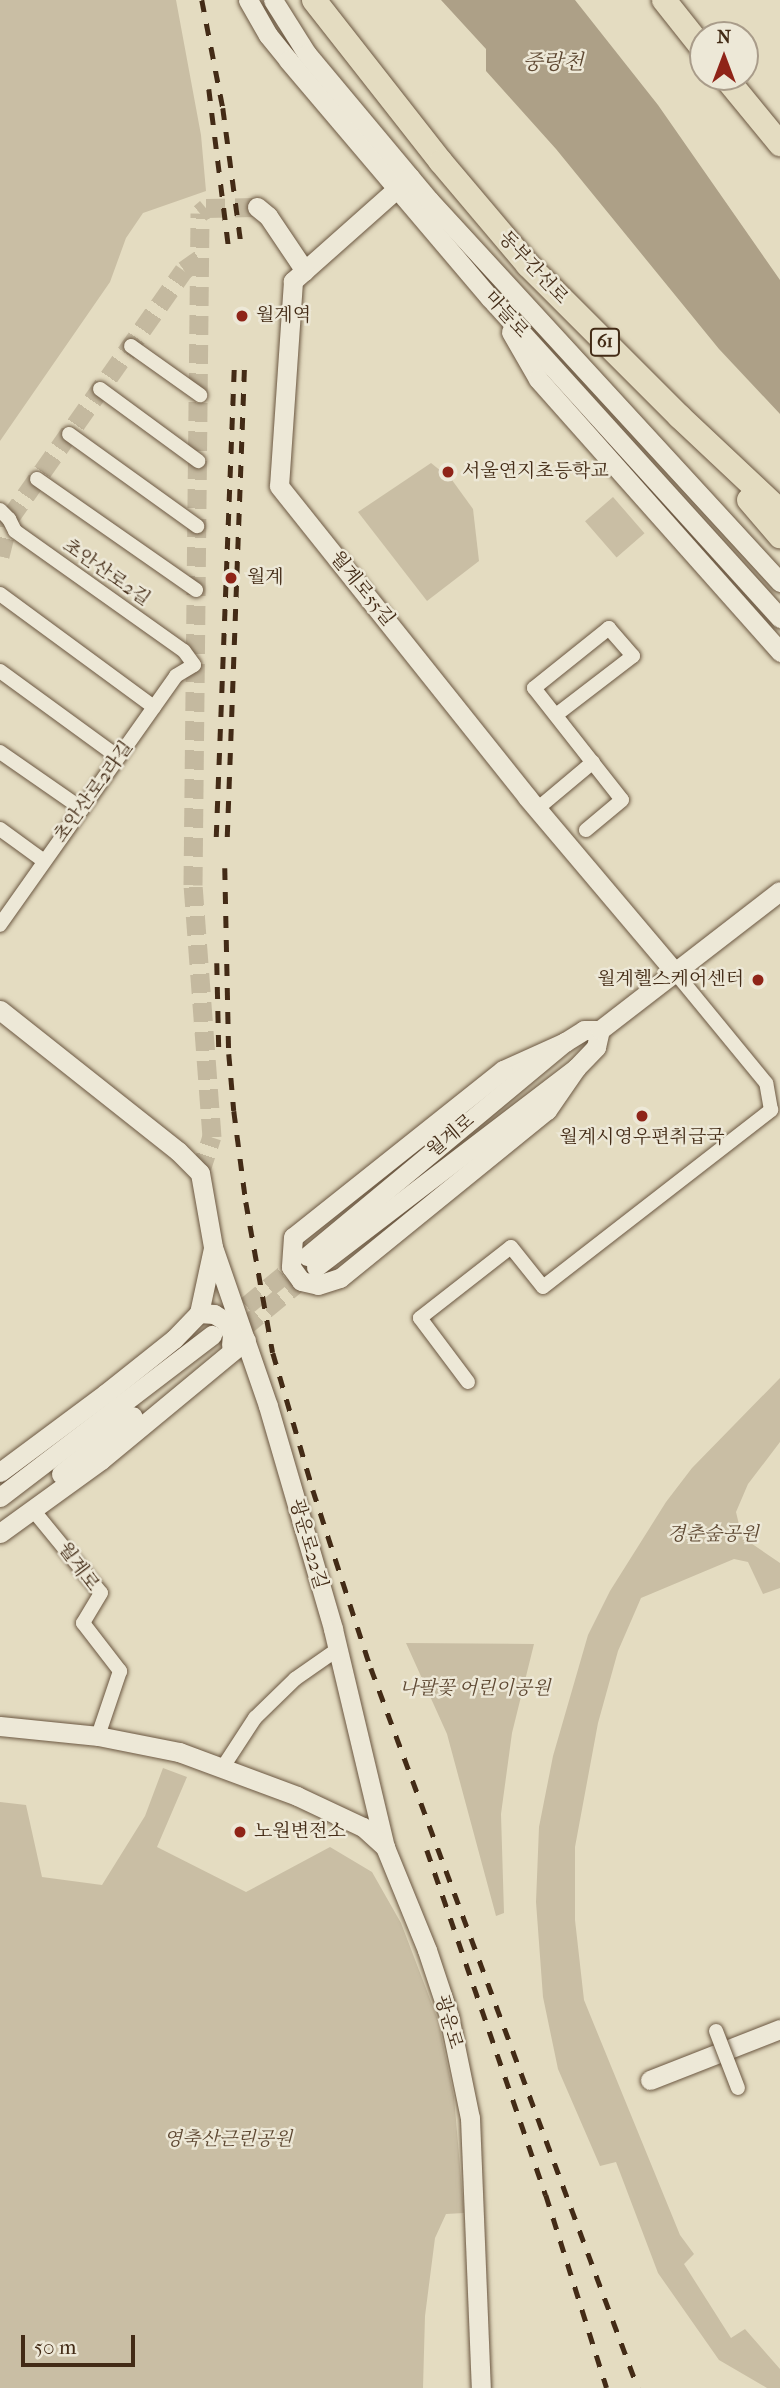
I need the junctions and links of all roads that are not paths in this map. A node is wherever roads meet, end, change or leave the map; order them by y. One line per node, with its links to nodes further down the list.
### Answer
1 (248, 0): 8 (street, 마들로)
2 (273, 0): 8 (street, 마들로)
3 (314, 0): 15 (highway, 동부간선로 / 61)
4 (664, 0): 5 (highway)
5 (689, 31)
6 (736, 91): 7 (highway)
7 (780, 144)
8 (404, 182): 10 (street, 월계로55길); 11 (street, 마들로); 23 (street, 마들로)
9 (257, 207): 10 (street)
10 (305, 271): 36 (street, 월계로55길)
11 (491, 298): 26 (street, 마들로); 27 (street)
12 (131, 346): 14 (street)
13 (100, 389): 17 (street)
14 (200, 395)
15 (679, 416): 20 (highway, 동부간선로 / 61); 22 (highway)
16 (69, 434): 21 (street)
17 (198, 461)
18 (37, 479): 24 (street, 초안산로2길)
19 (0, 510): 28 (street, 초안산로2길)
20 (780, 511)
21 (197, 526)
22 (780, 536)
23 (780, 582)
24 (195, 590)
25 (0, 594): 30 (street)
26 (780, 618)
27 (780, 652)
28 (194, 665): 30 (street, 초안산로2라길)
29 (0, 671): 33 (street)
30 (154, 707): 33 (street, 초안산로2라길)
31 (556, 715): 31 (street); 34 (street)
32 (0, 752): 35 (street)
33 (118, 757): 35 (street, 초안산로2라길)
34 (593, 762): 36 (street); 38 (street)
35 (82, 808): 39 (street, 초안산로2라길)
36 (537, 809): 42 (street, 월계로55길)
37 (0, 829): 39 (street)
38 (586, 830)
39 (44, 861): 41 (street, 초안산로2라길)
40 (780, 891): 42 (street, 월계로)
41 (0, 925)
42 (674, 971): 44 (street, 월계로); 51 (street)
43 (0, 1010): 47 (street)
44 (600, 1030): 45 (street, 월계로); 46 (street, 월계로)
45 (565, 1042): 46 (street, 월계로); 46 (street)
46 (576, 1068)
47 (213, 1247): 48 (street); 49 (street, 광운로22길)
48 (199, 1313): 50 (street); 52 (street)
49 (246, 1340): 50 (street); 57 (street, 광운로22길)
50 (220, 1346): 53 (street); 54 (street); 55 (street)
51 (468, 1382)
52 (0, 1472)
53 (0, 1497)
54 (33, 1510): 56 (street); 59 (street, 월계로)
55 (0, 1522)
56 (0, 1533)
57 (338, 1649): 60 (street); 61 (street, 광운로22길)
58 (0, 1726): 59 (street, 광운로)
59 (98, 1737): 60 (street, 광운로)
60 (223, 1767): 61 (street, 광운로)
61 (385, 1847): 66 (street, 광운로)
62 (780, 2029): 64 (street)
63 (716, 2031): 65 (street, bridge)
64 (650, 2080)
65 (738, 2088)
66 (481, 2388)

